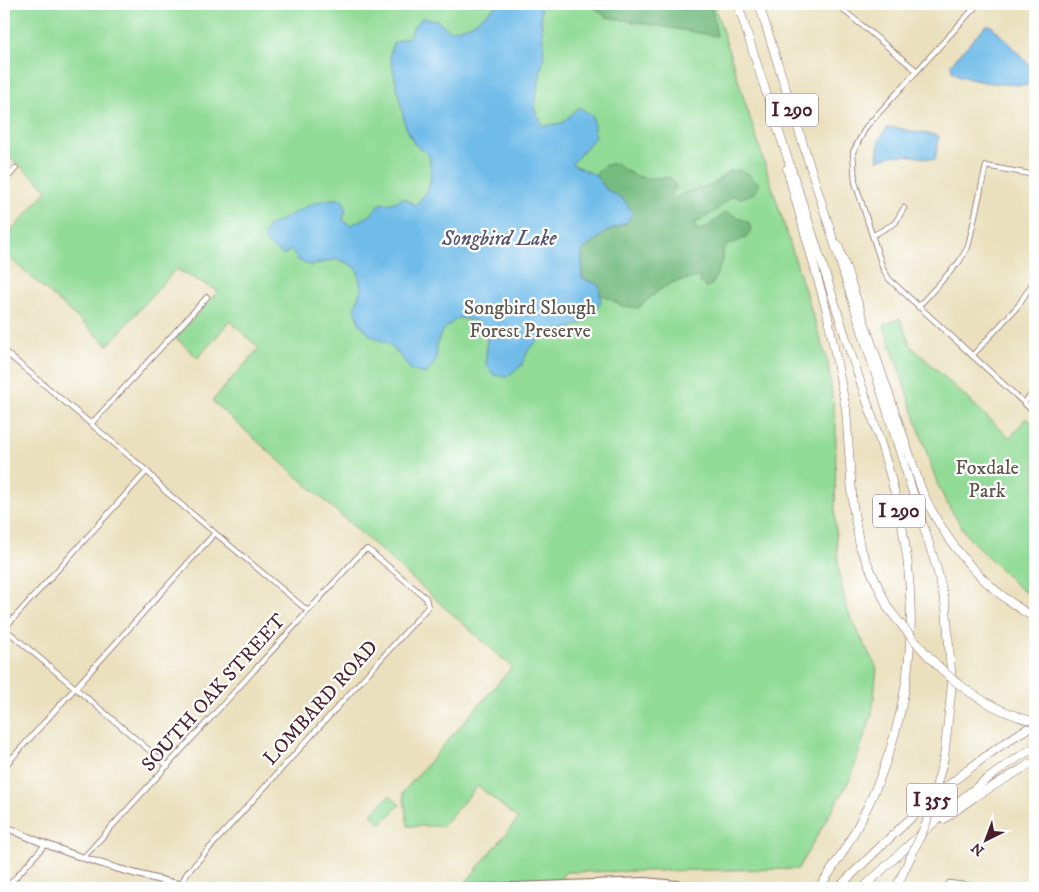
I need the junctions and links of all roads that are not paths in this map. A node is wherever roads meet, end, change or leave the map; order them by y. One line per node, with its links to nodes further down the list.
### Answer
1 (738, 4): 6 (highway, I 290)
2 (759, 4): 11 (highway, I 290)
3 (838, 4): 5 (street)
4 (978, 4): 5 (street)
5 (917, 71): 12 (street)
6 (778, 131): 29 (highway, bridge); 44 (highway, I 290)
7 (16, 168): 9 (street)
8 (1035, 175): 15 (street)
9 (4, 182)
10 (904, 208): 12 (street)
11 (826, 216): 26 (highway); 47 (highway, I 290, bridge)
12 (872, 236): 15 (street)
13 (1035, 279): 17 (street)
14 (207, 297): 21 (street)
15 (918, 306): 17 (street)
16 (4, 351): 21 (street)
17 (972, 356): 19 (street)
18 (1035, 390): 19 (street)
19 (1024, 403): 20 (street)
20 (1035, 413)
21 (91, 424): 22 (street)
22 (147, 471): 23 (street); 27 (street)
23 (215, 533): 25 (street); 28 (street)
24 (367, 549): 25 (street, SOUTH OAK STREET); 39 (street, LOMBARD ROAD)
25 (308, 611): 32 (street, SOUTH OAK STREET)
26 (1035, 618)
27 (4, 628): 28 (street)
28 (75, 688): 32 (street); 33 (street)
29 (1035, 723): 45 (highway, I 355)
30 (1035, 747): 35 (highway, I 355)
31 (1035, 761): 35 (highway)
32 (168, 766): 37 (street, SOUTH OAK STREET)
33 (4, 767)
34 (4, 826): 36 (street)
35 (908, 845): 46 (highway, I 355)
36 (44, 846): 37 (street); 40 (street)
37 (84, 857): 39 (street)
38 (949, 883): 48 (street)
39 (180, 887): 41 (street)
40 (6, 888)
41 (195, 888)
42 (459, 888): 43 (street)
43 (717, 888)
44 (819, 888)
45 (838, 888)
46 (863, 888)
47 (896, 888)
48 (990, 888)

